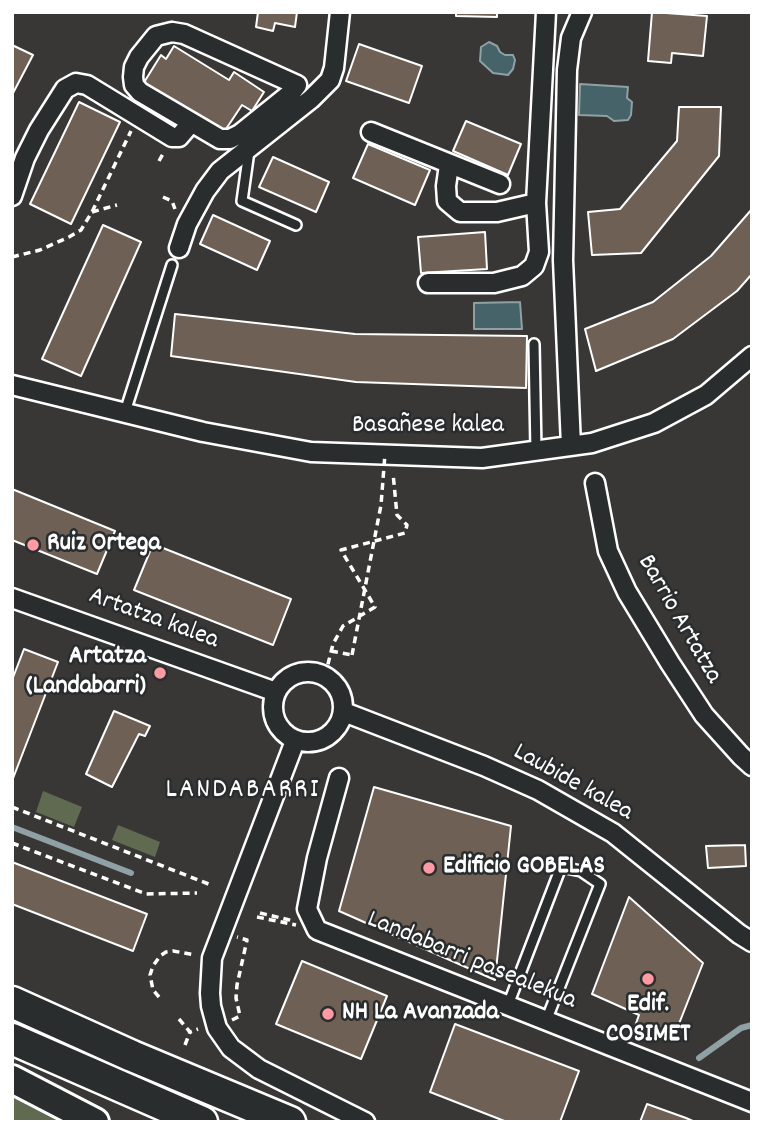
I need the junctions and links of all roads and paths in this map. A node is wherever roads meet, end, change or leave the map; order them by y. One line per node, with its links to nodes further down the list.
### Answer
1 (340, 12): 7 (street)
2 (546, 12): 12 (street)
3 (582, 12): 25 (street)
4 (138, 116): 5 (street); 10 (street); 14 (path)
5 (191, 123): 5 (street)
6 (371, 132): 8 (street)
7 (249, 149): 16 (lane); 17 (street)
8 (449, 165): 9 (street); 12 (street)
9 (500, 184)
10 (12, 197)
11 (163, 197): 15 (path)
12 (536, 203): 20 (street)
13 (117, 205): 14 (path)
14 (92, 212): 18 (path)
15 (174, 214)
16 (296, 225)
17 (179, 248)
18 (12, 257)
19 (172, 265): 24 (lane)
20 (428, 283)
21 (534, 344): 26 (lane)
22 (752, 356): 25 (street, Basañese kalea)
23 (12, 385): 24 (street, Basañese kalea)
24 (125, 412): 27 (street, Basañese kalea)
25 (571, 446): 26 (street, Basañese kalea)
26 (536, 451): 27 (street, Basañese kalea)
27 (388, 454): 30 (path, bridge); 30 (path)
28 (595, 483): 35 (street, Barrio Artatza)
29 (14, 605): 32 (street, Artatza kalea)
30 (331, 651): 31 (path)
31 (325, 676): 32 (street); 33 (street)
32 (276, 692): 34 (street)
33 (344, 712): 34 (street); 44 (street, Laubide kalea)
34 (295, 741): 43 (street)
35 (752, 766)
36 (339, 778): 42 (street)
37 (12, 807): 39 (path)
38 (12, 843): 40 (path)
39 (211, 885)
40 (197, 893)
41 (294, 921): 42 (path)
42 (317, 930): 48 (street, Landabarri pasealekua)
43 (222, 932): 45 (street); 50 (path)
44 (752, 942)
45 (212, 958): 46 (path); 64 (street)
46 (159, 997)
47 (12, 1002): 63 (highway)
48 (508, 1005): 51 (street, Landabarri pasealekua); 51 (lane)
49 (178, 1018): 53 (path)
50 (232, 1020)
51 (546, 1021): 59 (street, Landabarri pasealekua)
52 (205, 1027): 53 (path)
53 (190, 1032): 55 (path)
54 (12, 1039): 58 (highway)
55 (185, 1045)
56 (12, 1052): 58 (highway)
57 (12, 1079): 60 (main road)
58 (132, 1091): 62 (highway)
59 (752, 1102)
60 (71, 1114): 61 (main road)
61 (95, 1122)
62 (202, 1122)
63 (290, 1122)
64 (365, 1122)

